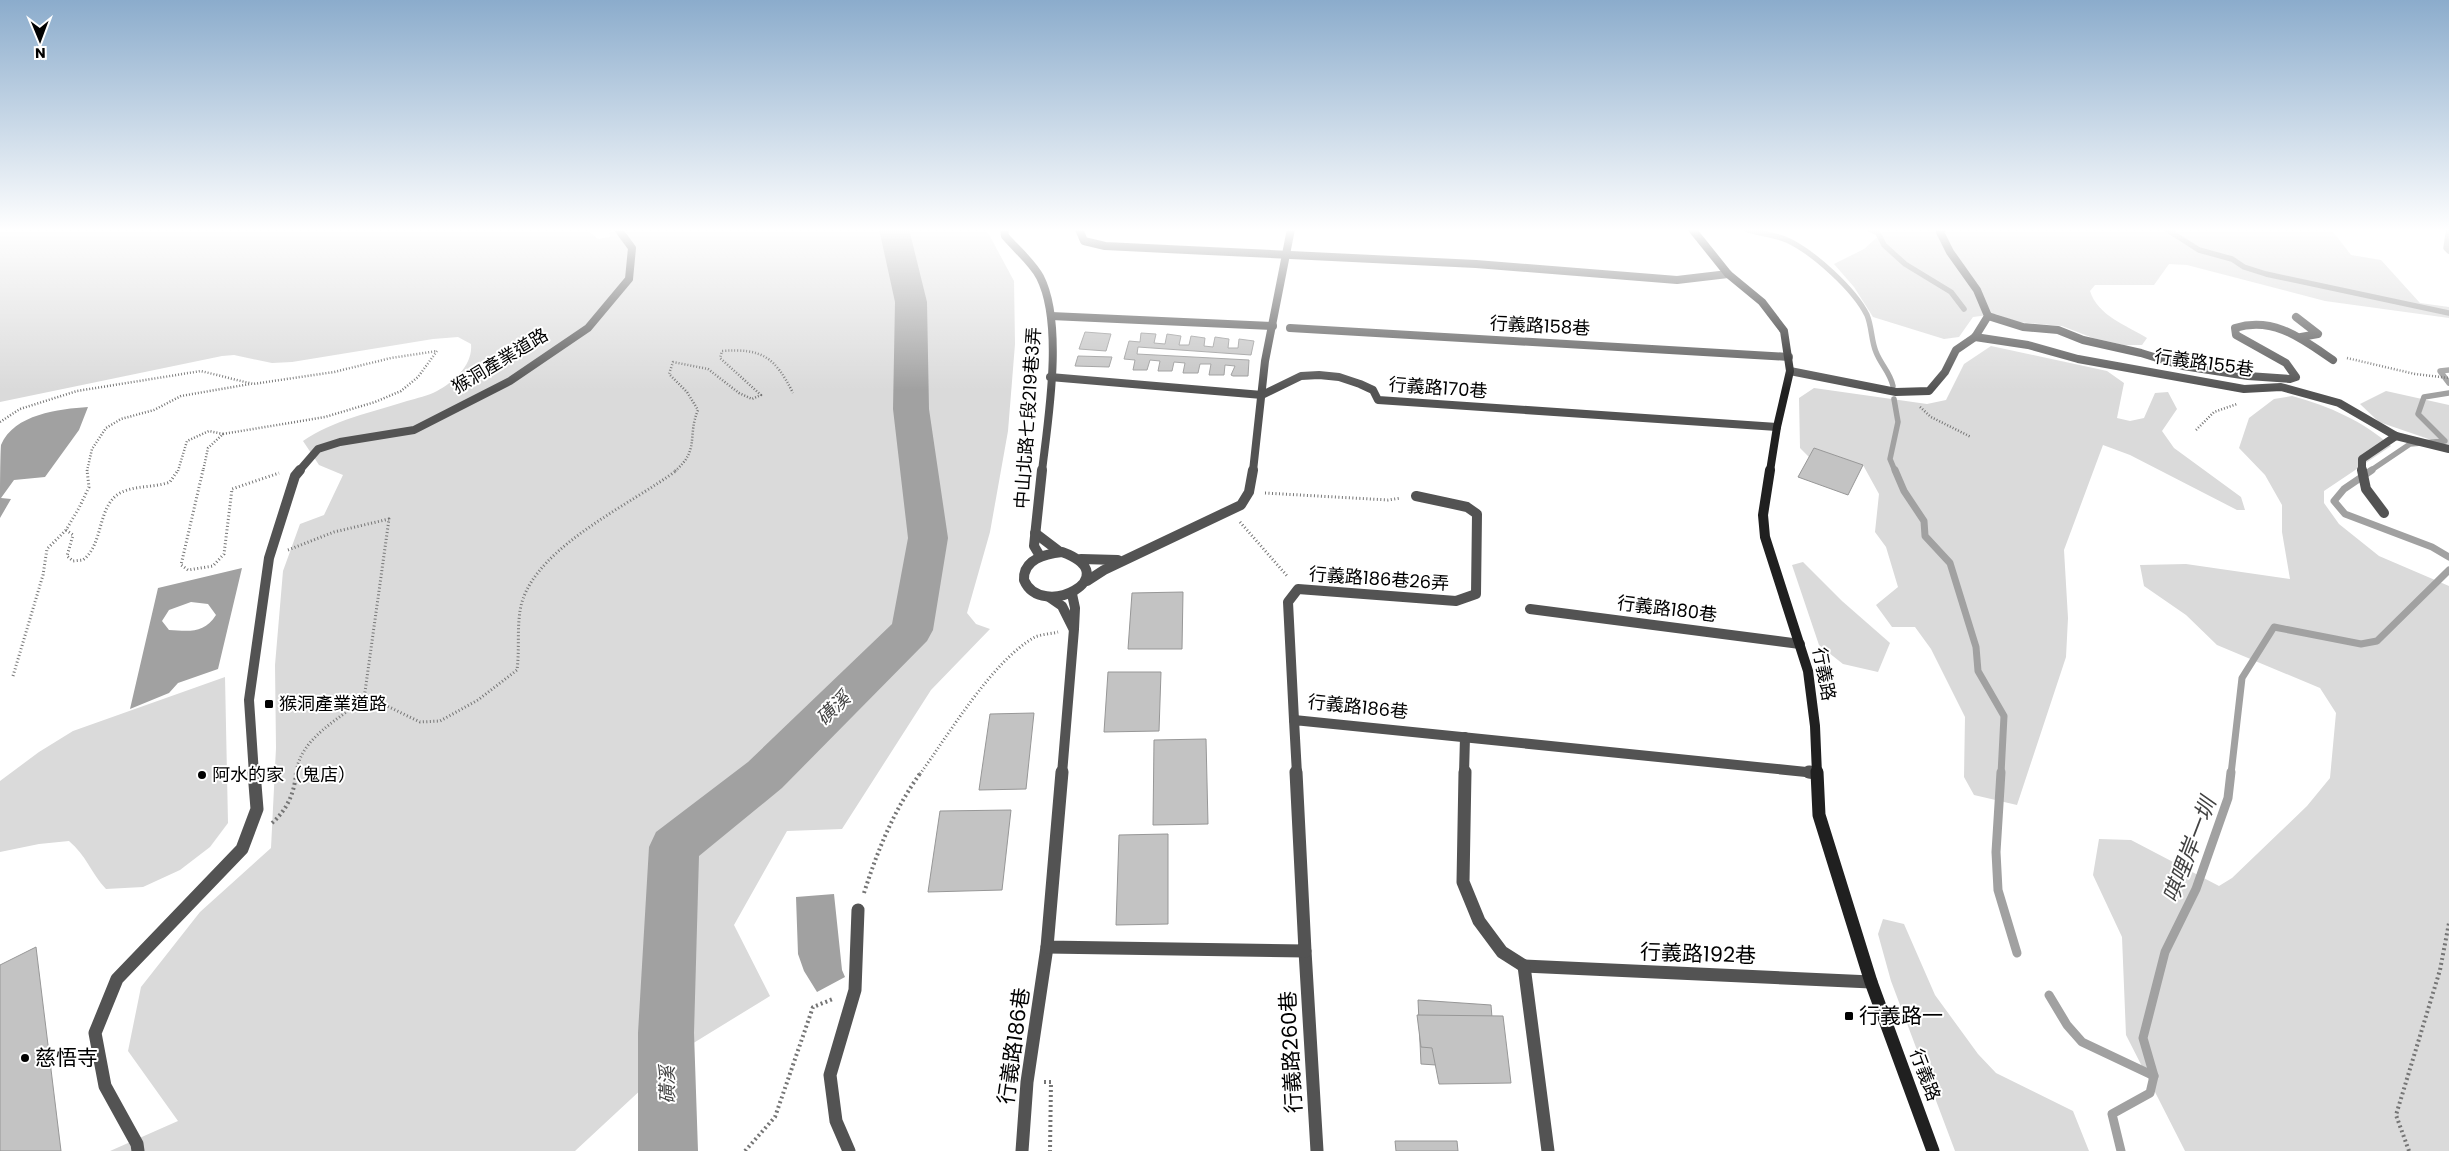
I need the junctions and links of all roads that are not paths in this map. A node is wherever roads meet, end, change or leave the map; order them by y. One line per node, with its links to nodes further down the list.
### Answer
1 (626, 283): 42 (street, 猴洞產業道路)
2 (1041, 283): 6 (street, 中山北路七段219巷3弄)
3 (1282, 283): 9 (street)
4 (1739, 283): 13 (street, 行義路)
5 (1972, 283): 7 (street)
6 (1051, 316): 9 (street); 16 (street, 中山北路七段219巷3弄)
7 (1988, 316): 11 (street); 12 (street)
8 (2296, 317): 12 (street)
9 (1273, 326): 17 (street)
10 (1290, 328): 13 (street, 行義路158巷)
11 (1975, 337): 15 (street); 19 (street, 行義路155巷)
12 (2301, 338): 14 (street)
13 (1789, 357): 15 (street, 行義路)
14 (2333, 360)
15 (1790, 371): 18 (street, 行義路)
16 (1050, 376): 17 (street); 23 (street, 中山北路七段219巷3弄)
17 (1262, 395): 18 (street, 行義路170巷); 27 (street)
18 (1777, 427): 33 (street, 行義路)
19 (2396, 436): 20 (street, 行義路155巷); 22 (street)
20 (2449, 449)
21 (1416, 496): 34 (street, 行義路186巷26弄)
22 (2384, 513)
23 (1035, 533): 24 (street, 中山北路七段219巷3弄); 25 (street, 中山北路七段219巷3弄)
24 (1062, 552): 25 (street); 26 (street)
25 (1040, 556): 30 (street)
26 (1081, 559): 27 (street); 28 (street)
27 (1126, 559): 28 (street)
28 (1087, 581): 29 (street)
29 (1072, 594): 30 (street); 32 (street, 行義路186巷)
30 (1050, 598): 32 (street)
31 (1530, 609): 33 (street, 行義路180巷)
32 (1074, 629): 38 (street, 行義路186巷)
33 (1800, 644): 36 (street, 行義路)
34 (1294, 720): 35 (street, 行義路186巷); 39 (street, 行義路186巷)
35 (1465, 737): 36 (street, 行義路186巷); 40 (street)
36 (1816, 772): 41 (street, 行義路)
37 (858, 910): 43 (street)
38 (1047, 947): 39 (street); 44 (street, 行義路186巷)
39 (1305, 952): 45 (street, 行義路260巷)
40 (1524, 966): 41 (street, 行義路192巷); 46 (street)
41 (1871, 982): 47 (street, 行義路)
42 (140, 1149)
43 (849, 1151)
44 (1022, 1151)
45 (1317, 1151)
46 (1548, 1151)
47 (1933, 1151)

